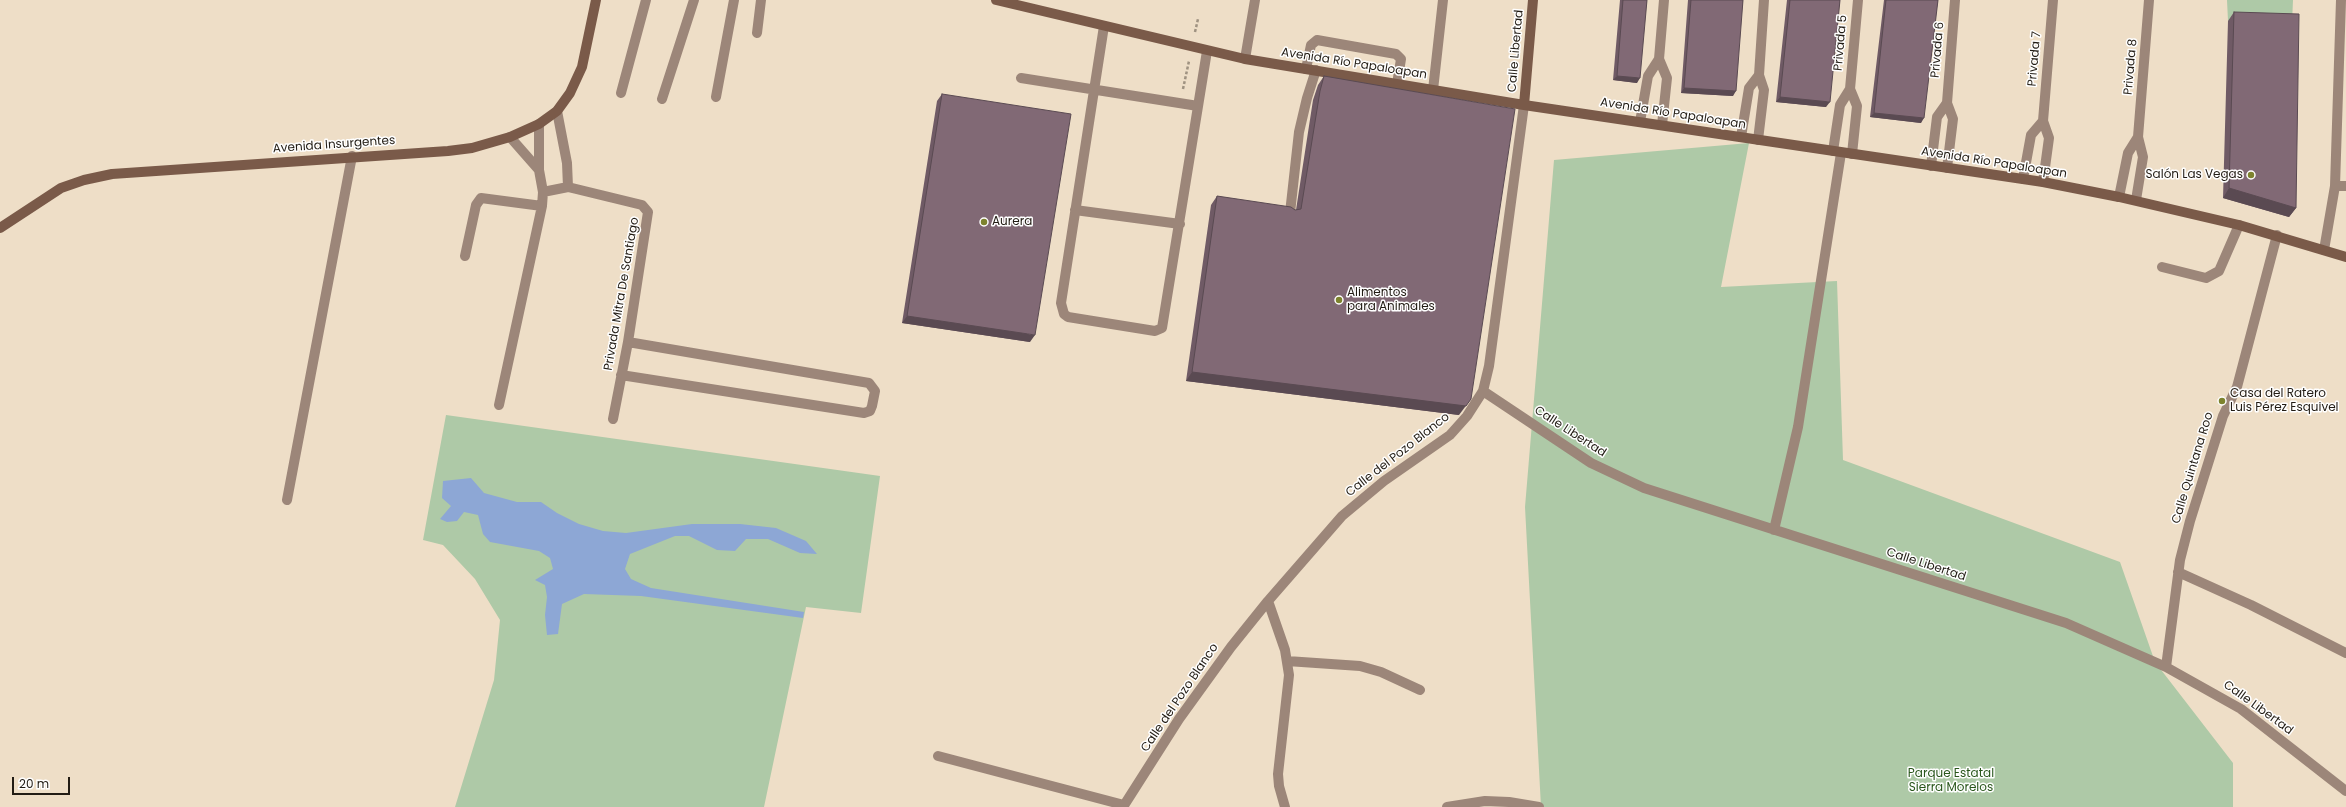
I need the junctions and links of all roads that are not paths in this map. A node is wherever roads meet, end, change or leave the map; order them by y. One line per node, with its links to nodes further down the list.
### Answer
1 (596, 0): 35 (main road, Avenida Insurgentes)
2 (646, 0): 29 (street)
3 (694, 0): 31 (street)
4 (734, 0): 30 (street)
5 (761, 0): 18 (street)
6 (1255, 0): 20 (street)
7 (1443, 0): 28 (street)
8 (1533, 0): 33 (main road, Calle Libertad)
9 (1664, 0): 21 (street)
10 (1764, 0): 23 (street)
11 (1858, 0): 26 (street, Privada 5)
12 (1955, 0): 32 (street, Privada 6)
13 (2053, 0): 36 (street, Privada 7)
14 (2149, 0): 42 (street, Privada 8)
15 (2341, 0): 52 (street)
16 (1002, 1): 17 (main road, Avenida Río Papaloapan)
17 (1104, 26): 19 (main road, Avenida Río Papaloapan); 27 (street)
18 (757, 33)
19 (1207, 51): 20 (main road, Avenida Río Papaloapan); 34 (street)
20 (1245, 59): 22 (main road, Avenida Río Papaloapan)
21 (1659, 59): 37 (street); 39 (street)
22 (1311, 70): 25 (main road, Avenida Río Papaloapan); 25 (street); 60 (street)
23 (1759, 75): 41 (street); 43 (street)
24 (1021, 78): 27 (street)
25 (1397, 84): 28 (main road, Avenida Río Papaloapan)
26 (1850, 89): 44 (street, Privada 5); 45 (street, Privada 5)
27 (1093, 90): 34 (street); 59 (street)
28 (1433, 90): 33 (main road, Avenida Río Papaloapan)
29 (621, 93)
30 (716, 97)
31 (662, 99)
32 (1947, 103): 47 (street, Privada 6); 48 (street, Privada 6)
33 (1524, 105): 37 (main road, Avenida Río Papaloapan); 71 (street, Calle del Pozo Blanco)
34 (1198, 106): 61 (street)
35 (557, 110): 38 (main road, Avenida Insurgentes); 54 (street)
36 (2042, 120): 50 (street, Privada 7); 51 (street, Privada 7)
37 (1640, 122): 39 (main road, Avenida Río Papaloapan)
38 (539, 124): 40 (main road, Avenida Insurgentes); 49 (street)
39 (1662, 125): 41 (main road, Avenida Río Papaloapan)
40 (510, 137): 46 (main road, Avenida Insurgentes); 49 (street)
41 (1741, 137): 43 (main road, Avenida Río Papaloapan)
42 (2138, 137): 56 (street, Privada 8); 57 (street, Privada 8)
43 (1758, 140): 44 (main road, Avenida Río Papaloapan)
44 (1837, 152): 45 (main road, Avenida Río Papaloapan); 75 (street, Privada 5)
45 (1852, 154): 47 (main road, Avenida Río Papaloapan)
46 (352, 156): 63 (main road, Avenida Insurgentes); 74 (street)
47 (1931, 166): 48 (main road, Avenida Río Papaloapan)
48 (1947, 168): 50 (main road, Avenida Río Papaloapan)
49 (539, 170): 55 (street)
50 (2023, 179): 51 (main road, Avenida Río Papaloapan)
51 (2042, 182): 56 (main road, Avenida Río Papaloapan)
52 (2335, 186): 53 (street); 65 (street)
53 (2346, 186)
54 (568, 188): 55 (street, Privada Mitra De Santiago); 69 (street, Privada Mitra De Santiago)
55 (543, 192): 58 (street)
56 (2119, 196): 57 (main road, Avenida Río Papaloapan)
57 (2136, 200): 62 (main road, Avenida Río Papaloapan)
58 (542, 206): 66 (street); 72 (street)
59 (1075, 210): 61 (street); 61 (street)
60 (1290, 213)
61 (1180, 224)
62 (2239, 225): 64 (main road, Avenida Río Papaloapan); 68 (street)
63 (0, 228)
64 (2277, 235): 65 (main road, Avenida Río Papaloapan); 76 (street, Calle Quintana Roo)
65 (2324, 250): 67 (main road, Avenida Río Papaloapan)
66 (466, 256)
67 (2346, 257)
68 (2162, 267)
69 (628, 342): 70 (street, Privada Mitra De Santiago); 70 (street)
70 (622, 375): 73 (street, Privada Mitra De Santiago)
71 (1483, 391): 75 (street, Calle Libertad); 77 (street, Calle del Pozo Blanco)
72 (499, 406)
73 (613, 419)
74 (287, 500)
75 (1774, 530): 80 (street, Calle Libertad)
76 (2178, 572): 78 (street); 80 (street, Calle Quintana Roo)
77 (1268, 601): 79 (street); 84 (street, Calle del Pozo Blanco)
78 (2346, 653)
79 (1288, 661): 81 (street); 85 (street)
80 (2166, 667): 83 (street, Calle Libertad)
81 (1420, 690)
82 (938, 756): 84 (street)
83 (2346, 791)
84 (1124, 806)
85 (1285, 807)
86 (1446, 807): 87 (street)
87 (1539, 807)

